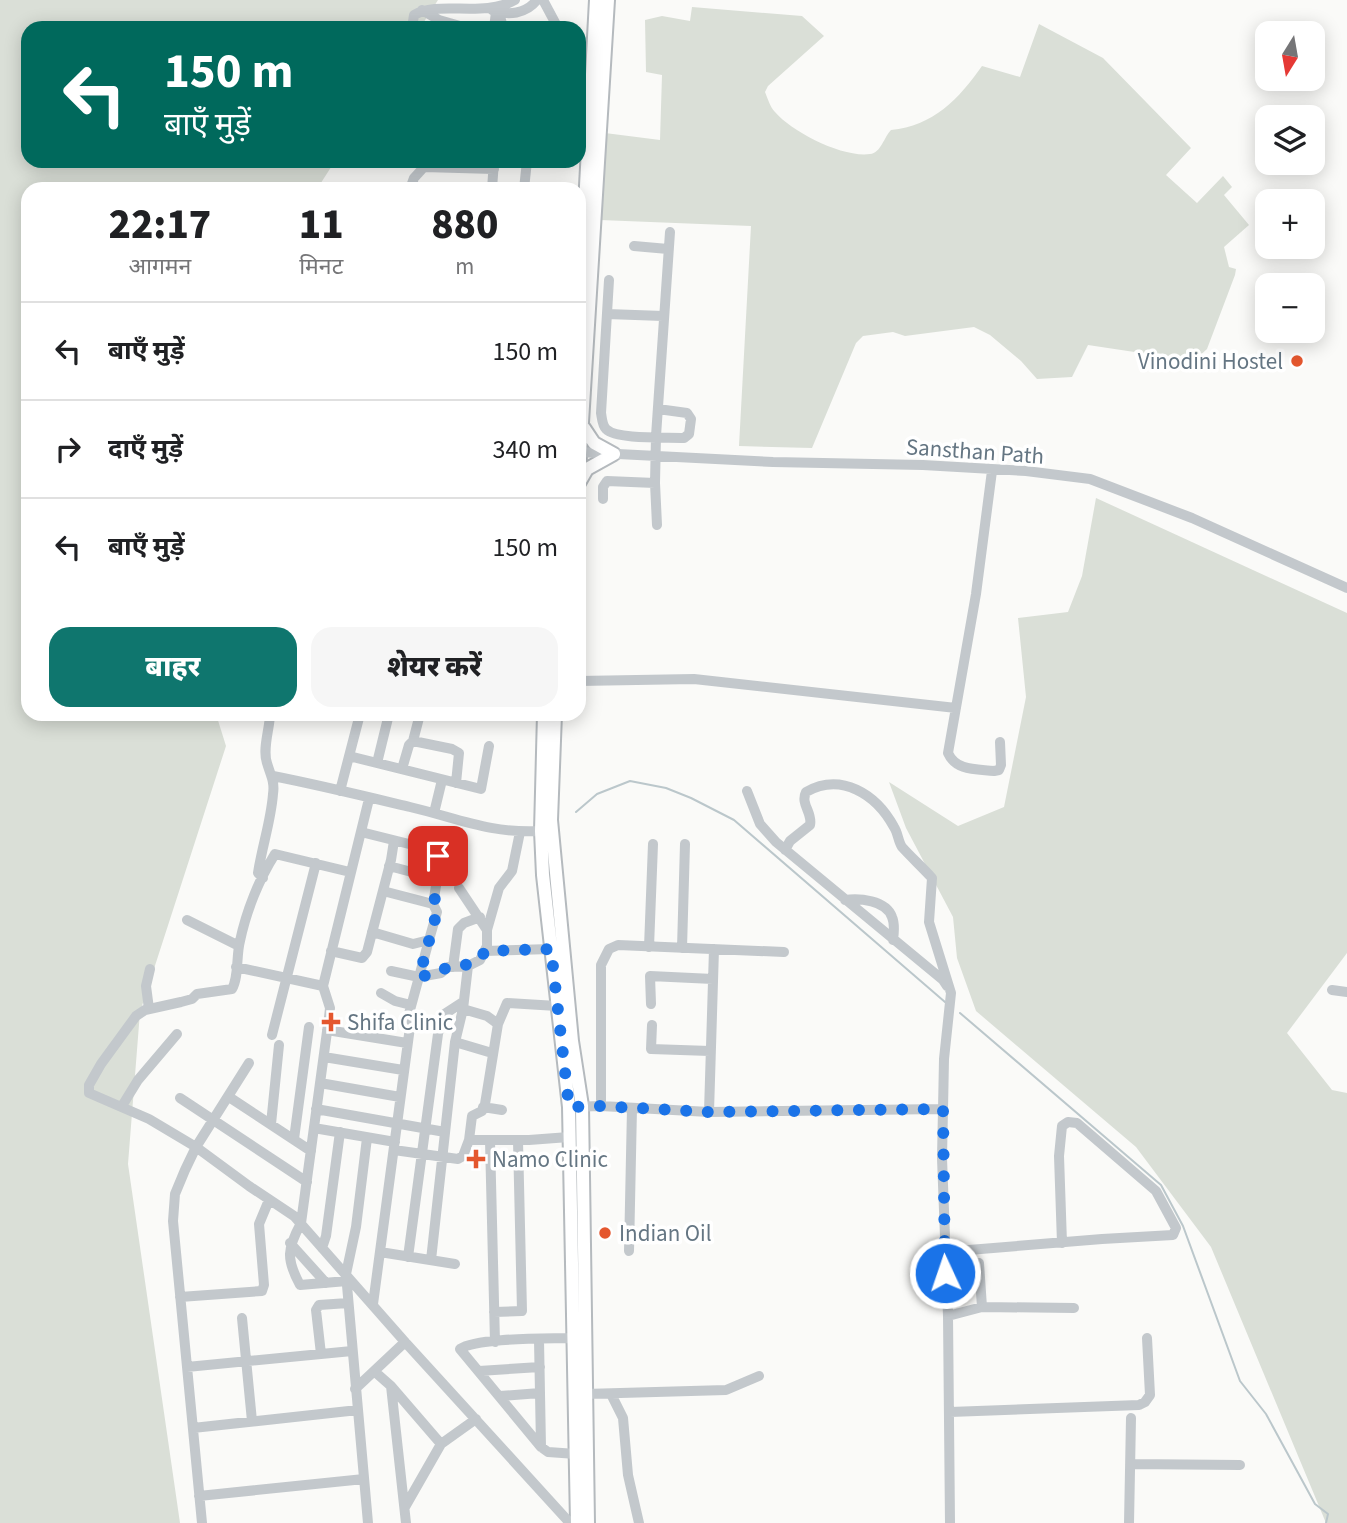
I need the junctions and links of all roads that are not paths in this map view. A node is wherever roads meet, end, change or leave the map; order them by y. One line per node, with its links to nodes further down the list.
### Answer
1 (515, 0): 6 (street)
2 (537, 0): 6 (street)
3 (542, 0): 10 (street)
4 (596, 0): 11 (main road)
5 (608, 0): 20 (main road)
6 (490, 8): 7 (street)
7 (422, 10): 8 (street); 9 (street)
8 (413, 21)
9 (442, 21)
10 (554, 21)
11 (586, 84)
12 (423, 168): 13 (street)
13 (413, 182)
14 (670, 232): 16 (street)
15 (634, 246): 16 (street)
16 (668, 249): 19 (street)
17 (609, 279): 18 (street)
18 (607, 314): 19 (street); 23 (street)
19 (663, 316): 21 (street)
20 (586, 374)
21 (658, 409): 23 (street); 23 (street)
22 (586, 431): 25 (main road)
23 (656, 436): 26 (street)
24 (586, 452): 25 (street, Sansthan Path)
25 (614, 454): 26 (street, Sansthan Path); 27 (main road)
26 (655, 455): 28 (street, Sansthan Path); 29 (street)
27 (586, 471)
28 (992, 471): 32 (street, Sansthan Path); 34 (street)
29 (654, 483): 30 (street); 31 (street)
30 (603, 499)
31 (657, 525)
32 (1347, 588)
33 (586, 681): 34 (street)
34 (956, 708): 42 (street)
35 (269, 721): 47 (street)
36 (358, 721): 44 (street)
37 (387, 721): 45 (street)
38 (418, 721): 41 (street)
39 (544, 721): 54 (main road)
40 (555, 721): 125 (main road)
41 (413, 741): 46 (street); 49 (street)
42 (1000, 742)
43 (489, 746): 49 (street)
44 (349, 756): 45 (street); 50 (street)
45 (377, 763): 46 (street)
46 (402, 769): 48 (street)
47 (273, 776): 50 (street); 66 (street)
48 (442, 780): 49 (street); 53 (street)
49 (456, 783)
50 (340, 791): 52 (street)
51 (747, 791): 61 (street)
52 (369, 799): 53 (street); 55 (street)
53 (434, 813): 56 (street)
54 (541, 831): 56 (street); 81 (main road)
55 (360, 832): 57 (street); 65 (street)
56 (520, 832): 74 (street)
57 (394, 841): 60 (street); 64 (street)
58 (653, 844): 79 (street)
59 (685, 844): 80 (street)
60 (429, 849): 62 (street); 67 (street)
61 (785, 850): 70 (street); 98 (street)
62 (463, 856)
63 (316, 863): 65 (street); 66 (street); 91 (street)
64 (389, 866): 67 (street); 69 (street)
65 (350, 872): 83 (street)
66 (263, 878): 78 (street)
67 (438, 879): 71 (street)
68 (459, 888): 72 (street)
69 (383, 891): 71 (street); 75 (street)
70 (845, 900): 77 (street); 77 (street)
71 (433, 904): 76 (street)
72 (480, 917): 74 (street); 88 (street)
73 (187, 920): 78 (street)
74 (487, 930): 84 (street)
75 (372, 932): 76 (street); 83 (street)
76 (429, 940): 92 (street)
77 (893, 940): 98 (street)
78 (239, 946): 87 (street)
79 (649, 947): 80 (street); 123 (street)
80 (682, 948): 82 (street)
81 (551, 949): 84 (street); 102 (main road)
82 (714, 949): 85 (street); 93 (street)
83 (331, 951): 94 (street)
84 (485, 951): 86 (street)
85 (784, 951)
86 (468, 966): 88 (street); 101 (street)
87 (236, 967): 91 (street); 103 (street)
88 (453, 967): 92 (street)
89 (150, 969): 103 (street)
90 (391, 971): 92 (street)
91 (286, 977): 94 (street); 109 (street)
92 (419, 977): 100 (street)
93 (713, 979): 99 (street); 113 (street)
94 (323, 986): 107 (street)
95 (1332, 989): 96 (street)
96 (1347, 992)
97 (381, 993): 100 (street)
98 (951, 993): 128 (street)
99 (651, 1004)
100 (411, 1005): 111 (street)
101 (463, 1006): 104 (street); 110 (street); 134 (street)
102 (557, 1006): 104 (street); 125 (main road)
103 (149, 1009): 122 (street)
104 (498, 1024): 114 (street)
105 (652, 1025): 113 (street)
106 (309, 1027): 140 (street)
107 (327, 1030): 111 (street); 115 (street)
108 (177, 1034): 122 (street)
109 (272, 1035)
110 (455, 1042): 114 (street); 137 (street)
111 (407, 1043): 117 (street)
112 (279, 1045): 133 (street)
113 (710, 1051): 130 (street)
114 (492, 1053): 124 (street)
115 (324, 1057): 117 (street); 118 (street)
116 (249, 1063): 119 (street)
117 (403, 1070): 120 (street)
118 (320, 1083): 120 (street); 127 (street)
119 (229, 1097): 131 (street); 133 (street)
120 (400, 1097): 132 (street)
121 (180, 1098): 131 (street)
122 (122, 1106): 145 (street)
123 (601, 1106): 125 (street); 126 (street)
124 (483, 1107): 129 (street); 141 (street)
125 (575, 1107): 138 (main road); 188 (main road)
126 (632, 1108): 130 (street); 155 (street)
127 (316, 1109): 132 (street); 135 (street)
128 (943, 1109): 130 (street); 157 (street)
129 (502, 1110)
130 (709, 1112)
131 (214, 1120): 145 (street); 149 (street)
132 (397, 1123): 134 (street); 144 (street)
133 (271, 1125): 140 (street)
134 (425, 1127): 137 (street); 147 (street)
135 (314, 1128): 136 (street); 146 (street)
136 (340, 1132): 139 (street); 154 (street)
137 (445, 1132): 148 (street)
138 (569, 1137): 142 (street); 172 (main road)
139 (367, 1138): 144 (street); 162 (street)
140 (294, 1139): 146 (street)
141 (468, 1140): 143 (street); 148 (street)
142 (517, 1140): 143 (street); 169 (street)
143 (490, 1141): 169 (street)
144 (394, 1146): 147 (street); 156 (street)
145 (196, 1147): 150 (street); 164 (street)
146 (311, 1151): 149 (street)
147 (422, 1154): 148 (street); 158 (street)
148 (442, 1157): 159 (street)
149 (307, 1182): 151 (street)
150 (270, 1200): 151 (street); 164 (street)
151 (301, 1223): 152 (street); 154 (street)
152 (290, 1243): 163 (street); 163 (street)
153 (1062, 1243): 153 (street); 157 (street)
154 (322, 1248): 162 (street)
155 (629, 1251)
156 (380, 1252): 158 (street); 166 (street)
157 (944, 1252): 170 (street)
158 (408, 1257): 159 (street)
159 (431, 1260): 161 (street)
160 (979, 1263): 167 (street)
161 (456, 1264)
162 (346, 1277): 163 (street); 165 (street); 166 (street)
163 (326, 1283)
164 (180, 1297): 180 (street)
165 (348, 1303): 177 (street); 178 (street)
166 (373, 1304): 175 (street)
167 (982, 1307): 168 (street); 170 (street)
168 (1074, 1308)
169 (494, 1311): 176 (street)
170 (948, 1316): 192 (street)
171 (242, 1318): 179 (street)
172 (574, 1338): 174 (street); 199 (main road)
173 (1147, 1338): 192 (street)
174 (539, 1340): 176 (street); 181 (street)
175 (405, 1342): 182 (street); 194 (street)
176 (495, 1342): 183 (street)
177 (352, 1351): 178 (street); 186 (street)
178 (321, 1354): 179 (street)
179 (246, 1362): 180 (street); 195 (street)
180 (187, 1367): 196 (street)
181 (540, 1367): 183 (street); 187 (street)
182 (374, 1371): 185 (street); 186 (street)
183 (479, 1371): 190 (street)
184 (759, 1376): 189 (street)
185 (391, 1386): 197 (street); 204 (street)
186 (355, 1388): 191 (street)
187 (540, 1393): 190 (street); 198 (street)
188 (585, 1394): 189 (street); 210 (main road)
189 (611, 1394): 211 (street)
190 (500, 1396): 198 (street)
191 (358, 1410): 195 (street); 202 (street)
192 (950, 1412): 212 (street)
193 (1131, 1418): 200 (street)
194 (476, 1419): 197 (street); 208 (street)
195 (252, 1421): 196 (street)
196 (193, 1428): 203 (street)
197 (441, 1444): 204 (street)
198 (541, 1447): 199 (street)
199 (576, 1454): 209 (main road)
200 (1130, 1464): 201 (street); 213 (street)
201 (1240, 1465)
202 (364, 1479): 203 (street); 206 (street)
203 (199, 1496): 205 (street)
204 (405, 1507): 207 (street)
205 (202, 1523)
206 (368, 1523)
207 (406, 1523)
208 (570, 1523)
209 (577, 1523)
210 (588, 1523)
211 (639, 1523)
212 (950, 1523)
213 (1129, 1523)

